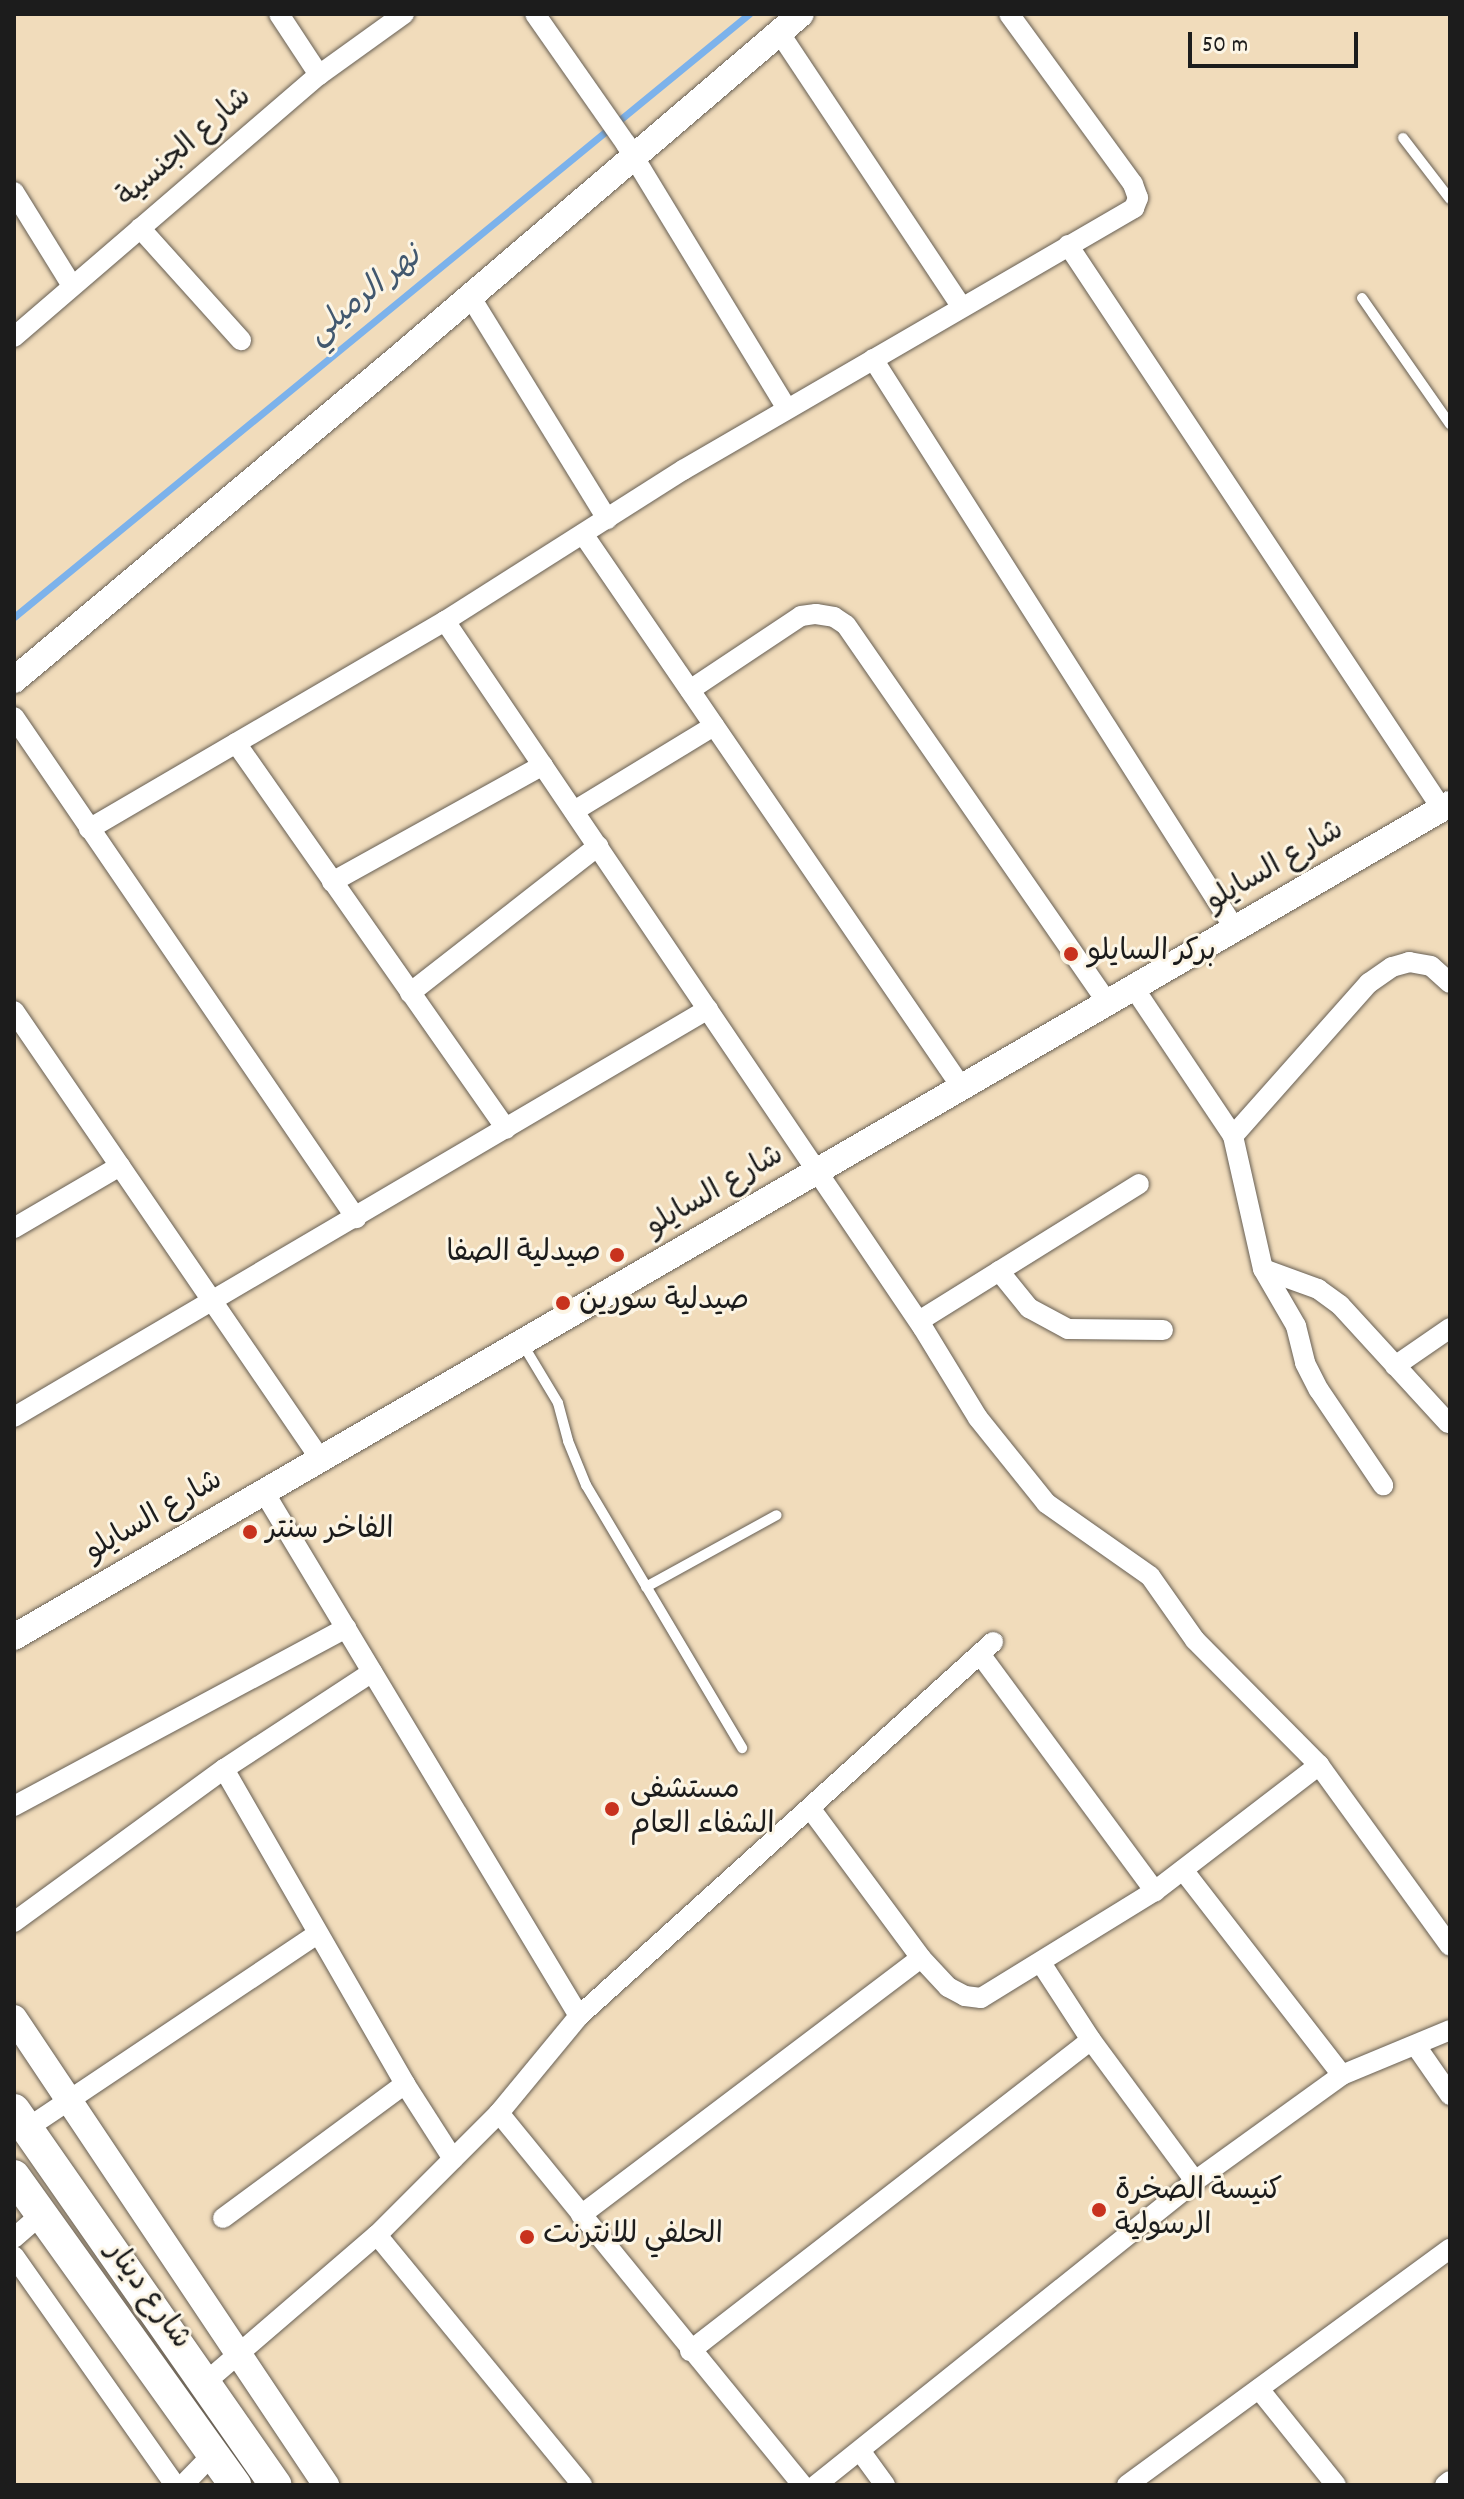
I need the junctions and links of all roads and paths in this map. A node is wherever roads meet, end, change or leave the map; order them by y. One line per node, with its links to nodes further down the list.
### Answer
1 (279, 14): 7 (street)
2 (404, 14): 7 (street, شارع الجنسية)
3 (535, 14): 9 (street)
4 (801, 14): 6 (street)
5 (1009, 14): 13 (street)
6 (779, 32): 9 (street); 17 (street)
7 (319, 75): 12 (street, شارع الجنسية)
8 (1403, 138): 11 (lane)
9 (630, 150): 15 (street); 21 (street)
10 (14, 192): 14 (street)
11 (1450, 199)
12 (140, 228): 14 (street, شارع الجنسية); 19 (street)
13 (1068, 245): 17 (street); 32 (street)
14 (72, 286): 18 (street, شارع الجنسية)
15 (470, 296): 23 (street); 26 (street)
16 (1362, 298): 22 (lane)
17 (962, 307): 20 (street)
18 (14, 337)
19 (241, 340)
20 (873, 359): 21 (street); 37 (street)
21 (787, 409): 23 (street)
22 (1450, 424)
23 (607, 519): 24 (street)
24 (583, 534): 25 (street); 27 (street)
25 (445, 621): 30 (street); 31 (street)
26 (14, 680)
27 (690, 690): 29 (street); 41 (street)
28 (14, 717): 34 (street)
29 (714, 726): 33 (street); 44 (street)
30 (236, 743): 34 (street); 36 (street)
31 (543, 765): 33 (street); 36 (street)
32 (1446, 807): 37 (street, شارع السايلو)
33 (574, 811): 35 (street)
34 (89, 829): 50 (street)
35 (598, 846): 40 (street); 42 (street)
36 (332, 882): 40 (street)
37 (1235, 929): 39 (street, شارع السايلو)
38 (1450, 983): 46 (street)
39 (1134, 988): 41 (street, شارع السايلو); 46 (street)
40 (410, 993): 45 (street)
41 (1108, 1003): 44 (street, شارع السايلو)
42 (708, 1009): 45 (street); 48 (street)
43 (15, 1015): 47 (street)
44 (962, 1088): 48 (street, شارع السايلو)
45 (506, 1129): 50 (street)
46 (1233, 1136): 52 (street)
47 (120, 1166): 51 (street); 54 (street)
48 (815, 1173): 55 (street); 58 (street, شارع السايلو)
49 (1139, 1184): 53 (street)
50 (356, 1218): 54 (street)
51 (14, 1228)
52 (1263, 1269): 59 (street); 63 (street)
53 (999, 1271): 55 (street); 57 (street)
54 (213, 1303): 60 (street); 62 (street)
55 (919, 1321): 71 (street)
56 (1450, 1328): 59 (street)
57 (1163, 1330)
58 (522, 1343): 62 (street, شارع السايلو); 66 (lane)
59 (1395, 1366): 61 (street)
60 (14, 1417)
61 (1448, 1423)
62 (321, 1460): 64 (street, شارع السايلو)
63 (1383, 1485)
64 (264, 1492): 67 (street); 68 (street, شارع السايلو)
65 (777, 1515): 66 (lane)
66 (646, 1587): 70 (lane)
67 (346, 1628): 69 (street); 73 (street)
68 (15, 1635)
69 (372, 1672): 72 (street); 82 (street)
70 (742, 1748)
71 (1319, 1765): 75 (street); 79 (street)
72 (224, 1769): 77 (street); 78 (street)
73 (14, 1806)
74 (810, 1808): 76 (street); 80 (street); 82 (street)
75 (1183, 1870): 76 (street); 87 (street)
76 (1155, 1891): 81 (street)
77 (14, 1922)
78 (317, 1934): 88 (street); 90 (street)
79 (1450, 1946)
80 (921, 1958): 81 (street); 97 (street)
81 (1041, 1963): 85 (street)
82 (579, 2016): 91 (street)
83 (14, 2018): 90 (street)
84 (1450, 2030): 86 (street)
85 (1091, 2040): 95 (street); 103 (street)
86 (1416, 2046): 87 (street); 89 (street)
87 (1342, 2075): 95 (street)
88 (405, 2084): 93 (street); 98 (street)
89 (1450, 2095)
90 (68, 2101): 92 (street); 104 (street)
91 (499, 2113): 93 (street); 97 (street)
92 (20, 2120): 105 (main road, شارع دينار)
93 (453, 2159): 99 (street)
94 (14, 2176): 96 (main road, شارع دينار)
95 (1195, 2181): 107 (street)
96 (40, 2215): 100 (street); 108 (main road, شارع دينار)
97 (581, 2215): 103 (street)
98 (223, 2218)
99 (377, 2235): 104 (street); 114 (street)
100 (14, 2238)
101 (1450, 2249): 106 (street)
102 (14, 2256): 109 (street)
103 (690, 2351): 115 (street)
104 (236, 2355): 105 (street); 113 (street)
105 (207, 2381): 112 (main road, شارع دينار)
106 (1259, 2389): 118 (street); 119 (street)
107 (861, 2452): 116 (street); 117 (street)
108 (213, 2454): 110 (street); 111 (main road, شارع دينار)
109 (175, 2485)
110 (183, 2485)
111 (235, 2485)
112 (276, 2485)
113 (326, 2485)
114 (582, 2485)
115 (802, 2485)
116 (816, 2485)
117 (885, 2485)
118 (1127, 2485)
119 (1336, 2485)

